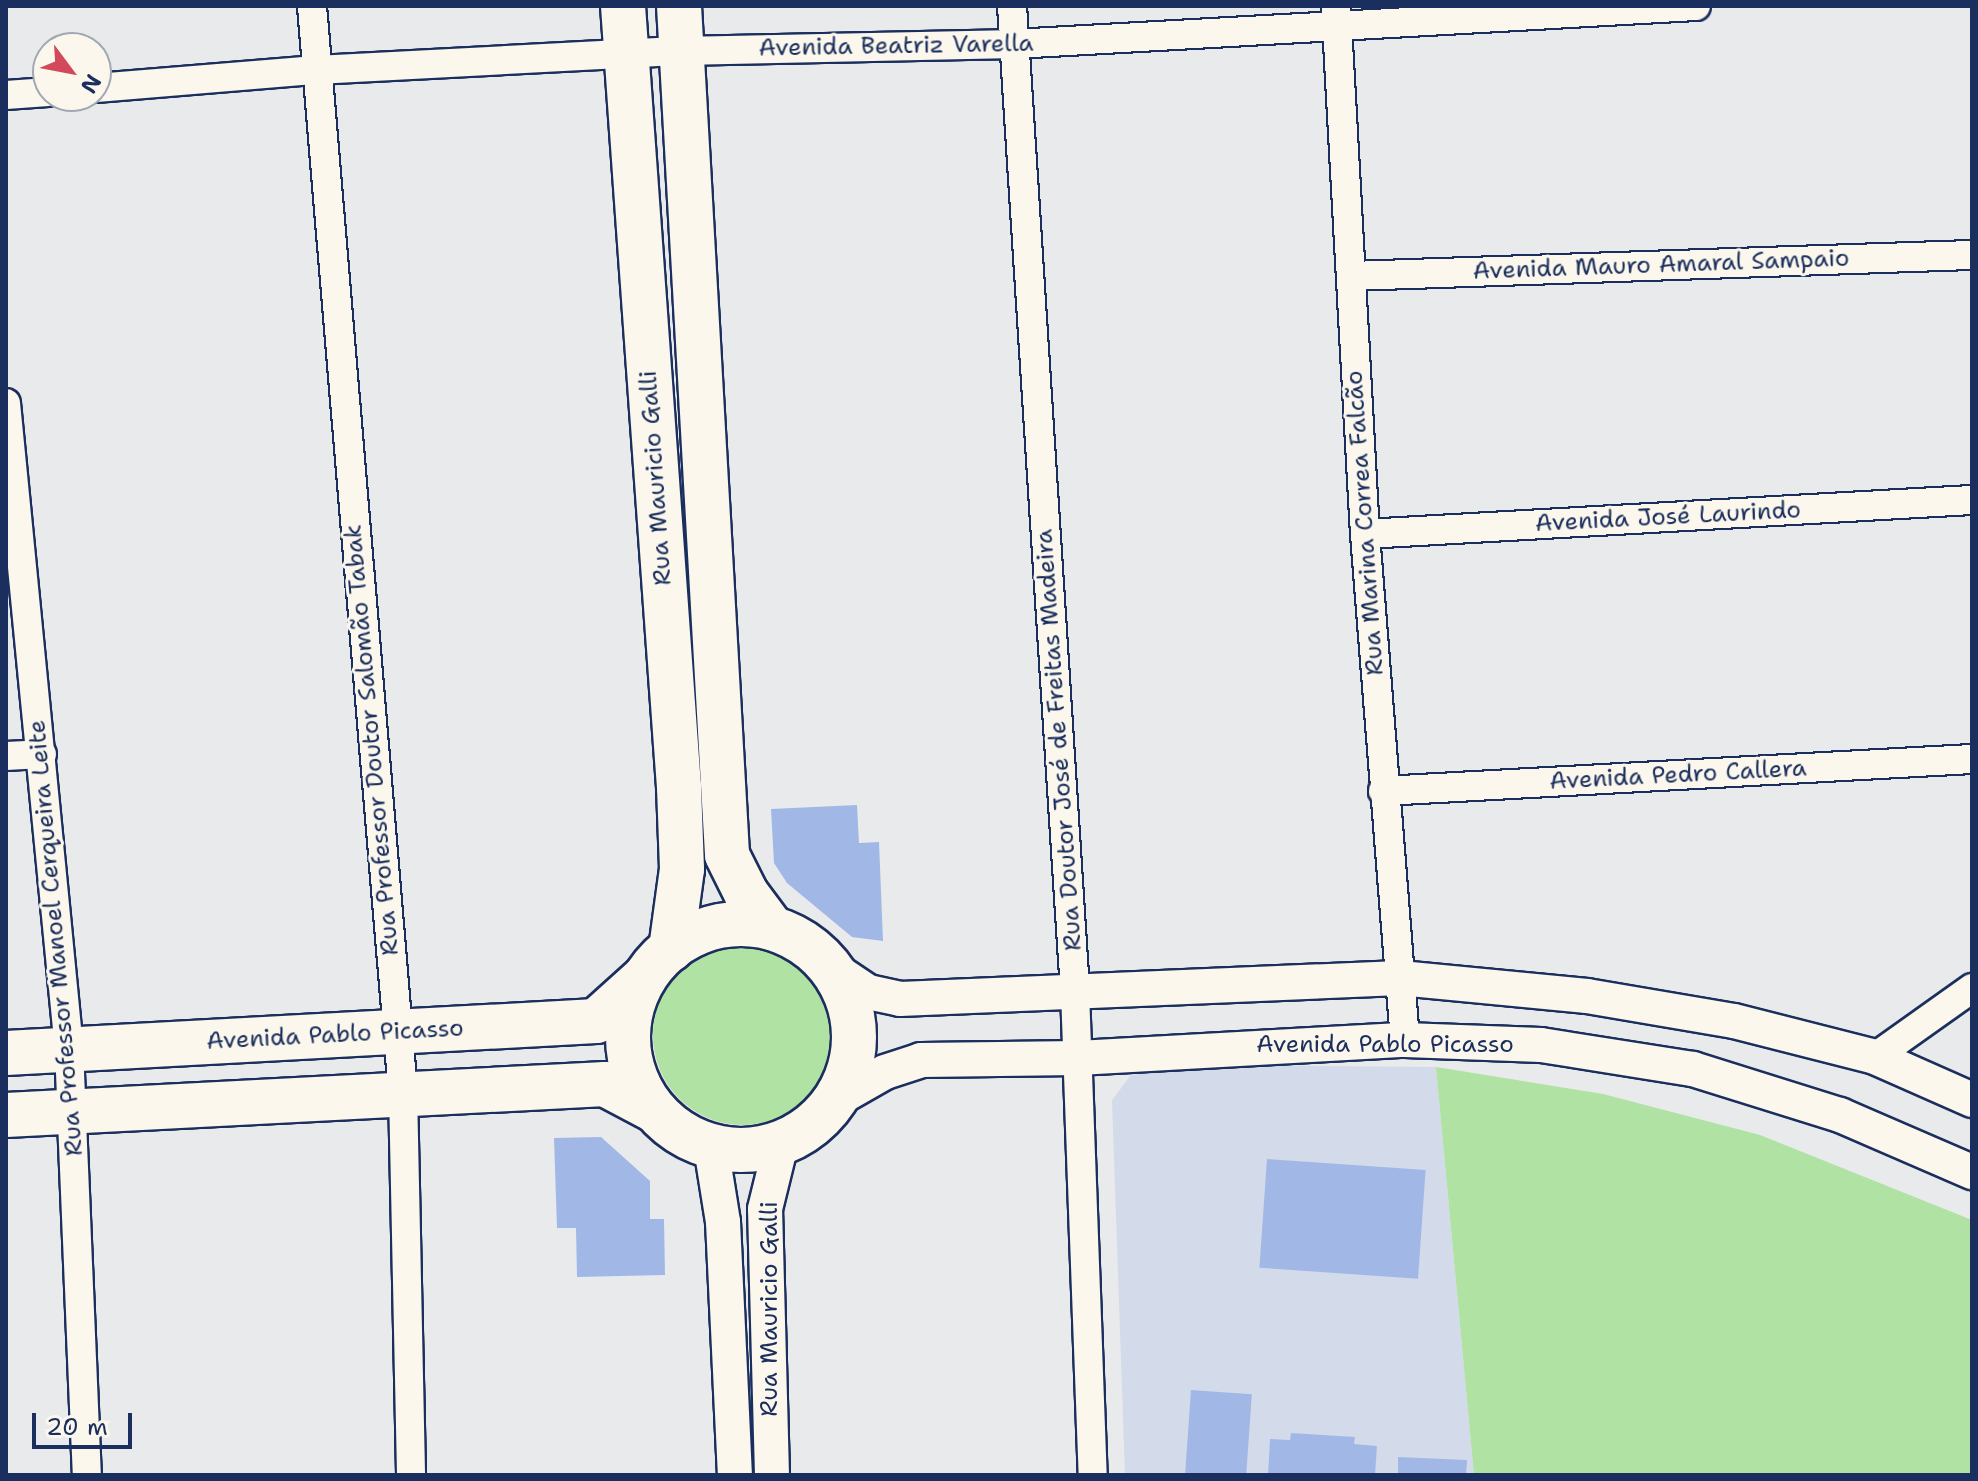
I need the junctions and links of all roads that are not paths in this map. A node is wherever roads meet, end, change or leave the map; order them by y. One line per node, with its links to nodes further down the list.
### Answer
1 (312, 6): 10 (street, Rua Professor Doutor Salomão Tabak)
2 (623, 6): 9 (main road, Rua Mauricio Galli)
3 (679, 6): 8 (main road, Rua Mauricio Galli)
4 (1012, 6): 7 (street, Rua Doutor José de Freitas Madeira)
5 (1696, 6): 6 (street, Avenida Beatriz Varella)
6 (1336, 16): 7 (street, Avenida Beatriz Varella); 15 (street, Rua Marina Correa Falcão)
7 (1014, 44): 8 (street, Avenida Beatriz Varella); 28 (street, Rua Doutor José de Freitas Madeira)
8 (682, 51): 9 (street, Avenida Beatriz Varella); 23 (main road, Rua Mauricio Galli)
9 (625, 56): 10 (street, Avenida Beatriz Varella); 24 (main road, Rua Mauricio Galli)
10 (316, 70): 11 (street, Avenida Beatriz Varella); 29 (street, Rua Professor Doutor Salomão Tabak)
11 (112, 87)
12 (32, 93): 13 (street)
13 (6, 95)
14 (1972, 255): 15 (street, Avenida Mauro Amaral Sampaio)
15 (1351, 276): 18 (street, Rua Marina Correa Falcão)
16 (7, 416): 19 (street, Rua Professor Manoel Cerqueira Leite)
17 (1972, 500): 18 (street, Avenida José Laurindo)
18 (1365, 534): 22 (street, Rua Marina Correa Falcão)
19 (42, 754): 20 (street); 31 (street, Rua Professor Manoel Cerqueira Leite)
20 (6, 756)
21 (1972, 759): 22 (street, Avenida Pedro Callera)
22 (1383, 791): 26 (street, Rua Marina Correa Falcão)
23 (772, 928): 24 (main road); 25 (main road)
24 (659, 962): 29 (main road, Avenida Pablo Picasso); 38 (main road)
25 (831, 967): 28 (street); 36 (main road)
26 (1400, 978): 28 (street); 30 (street, Rua Marina Correa Falcão); 33 (street)
27 (1972, 988): 33 (street)
28 (1075, 992): 34 (street, Rua Doutor José de Freitas Madeira)
29 (396, 1032): 31 (main road, Avenida Pablo Picasso); 35 (street, Rua Professor Doutor Salomão Tabak)
30 (1405, 1040): 34 (street, Avenida Pablo Picasso); 43 (street, Avenida Pablo Picasso)
31 (69, 1049): 32 (main road, Avenida Pablo Picasso); 39 (street, Rua Professor Manoel Cerqueira Leite)
32 (6, 1053)
33 (1875, 1057): 37 (street)
34 (1078, 1058): 36 (street, Avenida Pablo Picasso); 48 (street, Rua Doutor José de Freitas Madeira)
35 (403, 1091): 38 (main road); 39 (main road); 45 (street, Rua Professor Doutor Salomão Tabak)
36 (836, 1100): 41 (main road)
37 (1972, 1100)
38 (652, 1109): 42 (main road)
39 (73, 1111): 40 (main road); 44 (street, Rua Professor Manoel Cerqueira Leite)
40 (6, 1115)
41 (781, 1144): 42 (main road); 47 (street, Rua Mauricio Galli)
42 (711, 1147): 46 (street, Rua Mauricio Galli)
43 (1972, 1172)
44 (87, 1475)
45 (411, 1475)
46 (735, 1475)
47 (772, 1475)
48 (1093, 1475)

